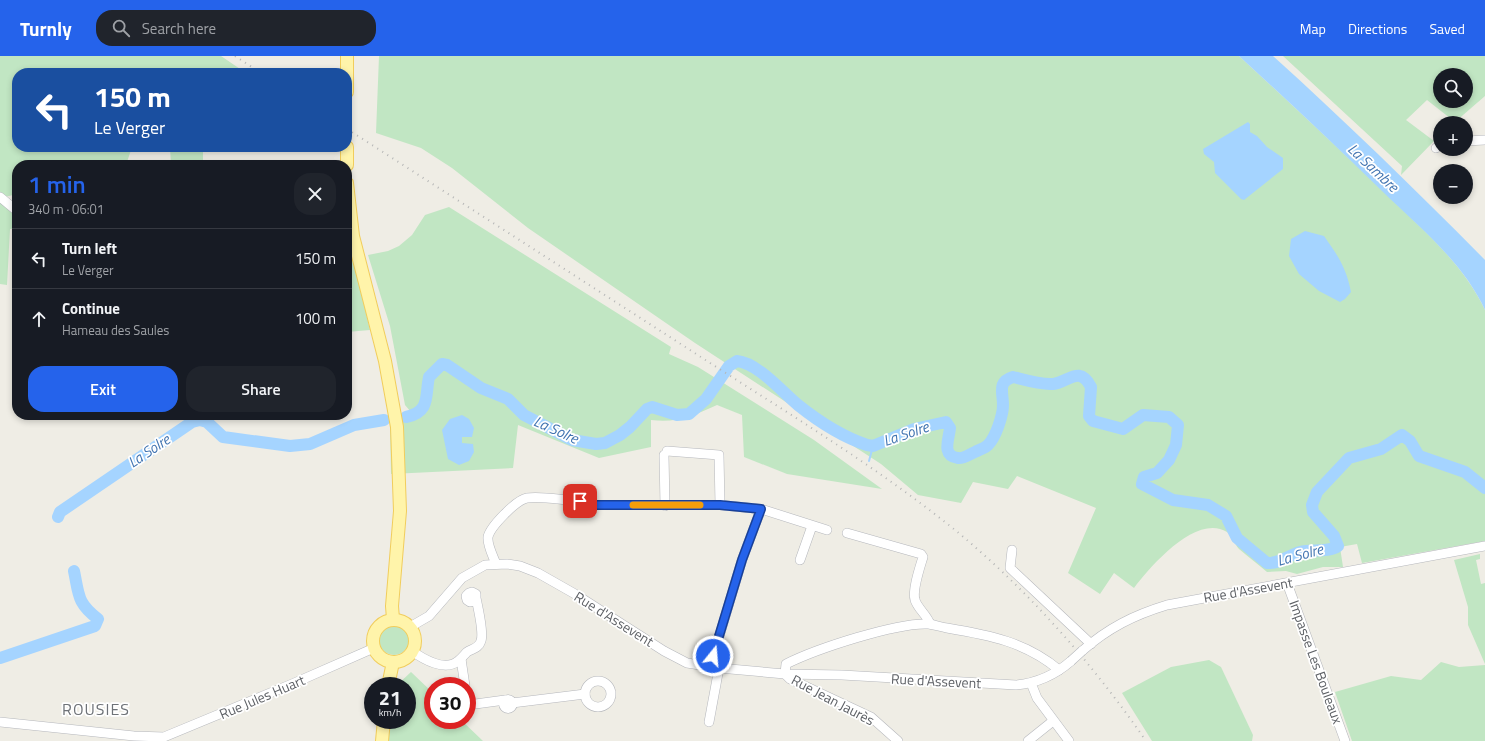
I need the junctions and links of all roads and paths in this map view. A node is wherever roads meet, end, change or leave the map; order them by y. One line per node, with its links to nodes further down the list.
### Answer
1 (347, 56): 2 (main road)
2 (347, 68)
3 (1485, 140): 4 (street)
4 (1473, 141)
5 (0, 197): 6 (street)
6 (12, 207)
7 (352, 227): 20 (main road)
8 (720, 505): 9 (street); 9 (street); 10 (street)
9 (665, 506): 17 (street)
10 (761, 509): 11 (street); 28 (street)
11 (812, 526): 12 (street); 16 (street)
12 (827, 530)
13 (847, 533): 21 (street)
14 (1485, 546): 18 (street, Rue d'Assevent)
15 (1012, 550): 23 (street)
16 (800, 560)
17 (496, 564): 22 (street, Rue d'Assevent); 28 (street, Rue d'Assevent)
18 (1287, 583): 23 (street, Rue d'Assevent); 45 (street, Impasse Les Bouleaux)
19 (476, 598): 26 (street)
20 (394, 619): 22 (main road); 24 (main road)
21 (930, 624): 29 (street); 30 (street)
22 (410, 627): 25 (main road)
23 (1090, 644): 29 (street, Rue d'Assevent, bridge)
24 (374, 648): 27 (main road); 40 (street, Rue Jules Huart)
25 (412, 652): 26 (street); 27 (main road)
26 (461, 658): 32 (street)
27 (393, 662): 31 (main road)
28 (714, 668): 30 (street, Rue d'Assevent); 38 (street)
29 (1059, 670): 33 (street, Rue d'Assevent)
30 (785, 674): 33 (street, Rue d'Assevent); 42 (street, Rue Jean Jaurès)
31 (390, 677)
32 (464, 677)
33 (1031, 684): 36 (street)
34 (585, 694): 35 (street)
35 (476, 704)
36 (1053, 720): 43 (street); 44 (street)
37 (0, 722): 40 (street, Rue Jules Huart)
38 (708, 722)
39 (383, 729): 41 (main road)
40 (147, 739)
41 (382, 741)
42 (898, 741)
43 (1028, 741)
44 (1069, 741)
45 (1345, 741)

